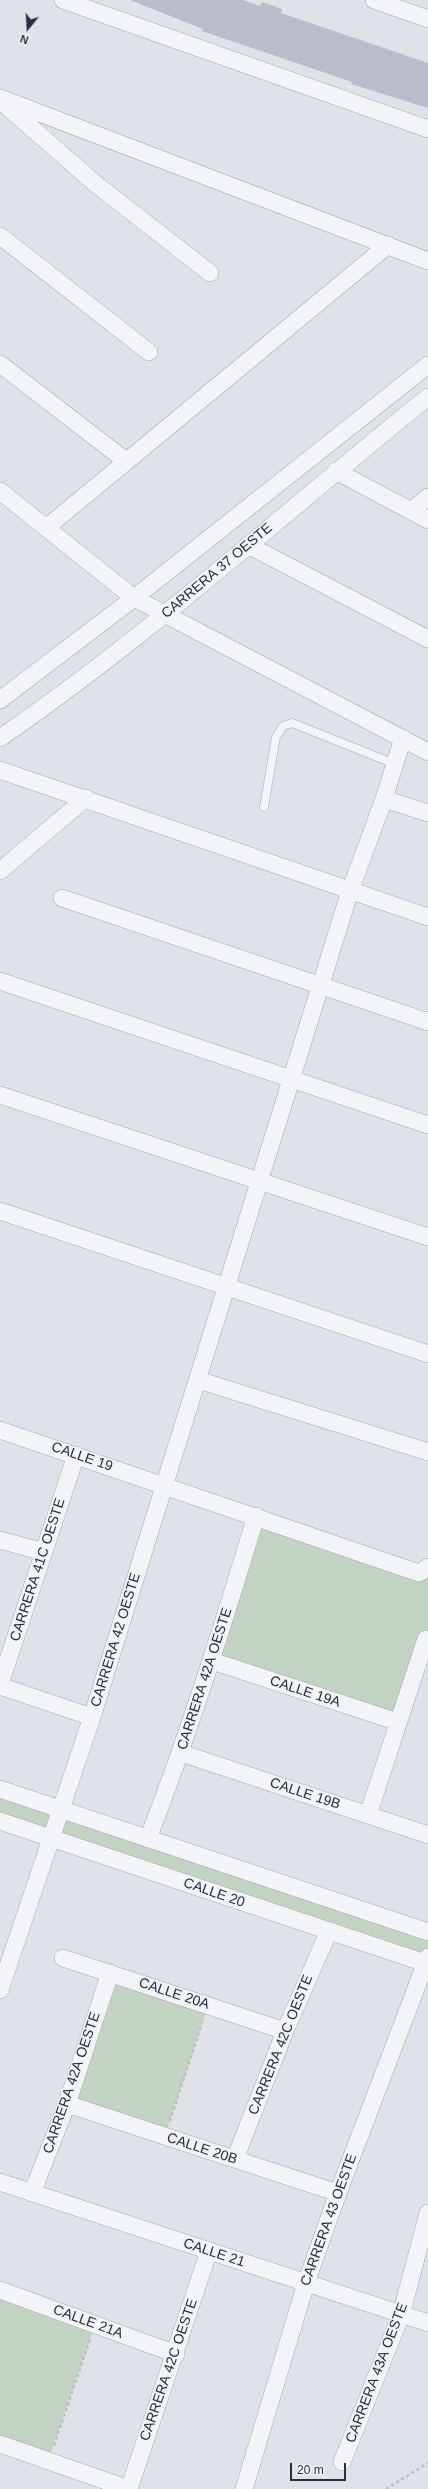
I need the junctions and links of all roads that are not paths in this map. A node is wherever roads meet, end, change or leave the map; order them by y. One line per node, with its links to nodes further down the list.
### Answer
1 (64, 0): 5 (street)
2 (374, 0): 3 (street)
3 (428, 19)
4 (0, 99): 7 (street); 9 (street)
5 (428, 129)
6 (0, 236): 10 (street)
7 (388, 245): 8 (street); 14 (street)
8 (428, 261)
9 (210, 272)
10 (148, 352)
11 (0, 364): 14 (street)
12 (428, 365): 22 (street, CARRERA 37 OESTE)
13 (428, 397): 15 (street, CARRERA 37 OESTE)
14 (126, 461): 20 (street)
15 (336, 471): 18 (street); 21 (street, CARRERA 37 OESTE)
16 (0, 491): 20 (street)
17 (428, 497): 18 (street)
18 (411, 511): 19 (street)
19 (428, 520)
20 (46, 528): 22 (street)
21 (248, 545): 23 (street, CARRERA 37 OESTE); 24 (street)
22 (134, 598): 23 (street); 25 (street, CARRERA 37 OESTE)
23 (166, 614): 26 (street, CARRERA 37 OESTE); 27 (street)
24 (428, 639)
25 (0, 700)
26 (1, 735)
27 (403, 738): 28 (street); 29 (street, CARRERA 42 OESTE)
28 (428, 752)
29 (395, 764): 32 (street, CARRERA 42 OESTE); 33 (lane)
30 (0, 770): 31 (street)
31 (86, 798): 35 (street); 36 (street)
32 (384, 798): 34 (street); 36 (street, CARRERA 42 OESTE)
33 (264, 807)
34 (428, 813)
35 (0, 871)
36 (350, 891): 38 (street); 40 (street, CARRERA 42 OESTE)
37 (62, 898): 40 (street)
38 (428, 917)
39 (0, 981): 42 (street)
40 (321, 987): 41 (street); 42 (street, CARRERA 42 OESTE)
41 (428, 1022)
42 (290, 1080): 44 (street); 45 (street, CARRERA 42 OESTE)
43 (0, 1095): 45 (street)
44 (428, 1125)
45 (258, 1182): 47 (street); 48 (street, CARRERA 42 OESTE)
46 (0, 1211): 48 (street)
47 (428, 1237)
48 (224, 1287): 49 (street); 50 (street, CARRERA 42 OESTE)
49 (428, 1354)
50 (198, 1380): 52 (street); 54 (street, CARRERA 42 OESTE)
51 (0, 1430): 53 (street, CALLE 19)
52 (428, 1452)
53 (76, 1456): 54 (street, CALLE 19); 57 (street, CARRERA 41C OESTE)
54 (164, 1485): 55 (street, CALLE 19); 62 (street, CARRERA 42 OESTE)
55 (256, 1516): 58 (street, CALLE 19); 60 (street, CARRERA 42A OESTE)
56 (0, 1540): 57 (street)
57 (44, 1552): 61 (street, CARRERA 41C OESTE)
58 (428, 1568)
59 (426, 1639): 63 (street)
60 (212, 1661): 63 (street, CALLE 19A); 64 (street, CARRERA 42A OESTE)
61 (0, 1685): 62 (street)
62 (92, 1717): 66 (street, CARRERA 42 OESTE)
63 (398, 1722): 67 (street)
64 (181, 1753): 67 (street, CALLE 19B); 71 (street, CARRERA 42A OESTE)
65 (0, 1789): 66 (street)
66 (60, 1810): 70 (street, CARRERA 42 OESTE); 71 (street)
67 (368, 1815): 69 (street, CALLE 19B)
68 (0, 1821): 70 (street, CALLE 20)
69 (428, 1835)
70 (52, 1838): 72 (street, CALLE 20); 77 (street, CARRERA 42 OESTE)
71 (148, 1839): 73 (street)
72 (329, 1931): 75 (street, CALLE 20); 78 (street, CARRERA 42C OESTE)
73 (428, 1932)
74 (63, 1958): 76 (street, CALLE 20A)
75 (427, 1962): 83 (street, CARRERA 43 OESTE)
76 (110, 1973): 78 (street, CALLE 20A); 79 (street, CARRERA 42A OESTE)
77 (0, 1990)
78 (285, 2031): 80 (street, CARRERA 42C OESTE)
79 (67, 2104): 80 (street, CALLE 20B); 82 (street, CARRERA 42A OESTE)
80 (235, 2159): 83 (street, CALLE 20B)
81 (0, 2182): 82 (street, CALLE 21)
82 (32, 2193): 85 (street, CALLE 21)
83 (338, 2193): 86 (street, CARRERA 43 OESTE)
84 (427, 2220): 88 (street, CARRERA 43A OESTE)
85 (209, 2251): 86 (street, CALLE 21); 90 (street, CARRERA 42C OESTE)
86 (306, 2283): 88 (street, CALLE 21); 94 (street, CARRERA 43 OESTE)
87 (0, 2290): 90 (street, CALLE 21A)
88 (401, 2314): 89 (street, CALLE 21); 92 (street, CARRERA 43A OESTE)
89 (428, 2323)
90 (176, 2354): 93 (street, CARRERA 42C OESTE)
91 (0, 2444): 93 (street)
92 (342, 2462)
93 (129, 2489)
94 (244, 2489)

